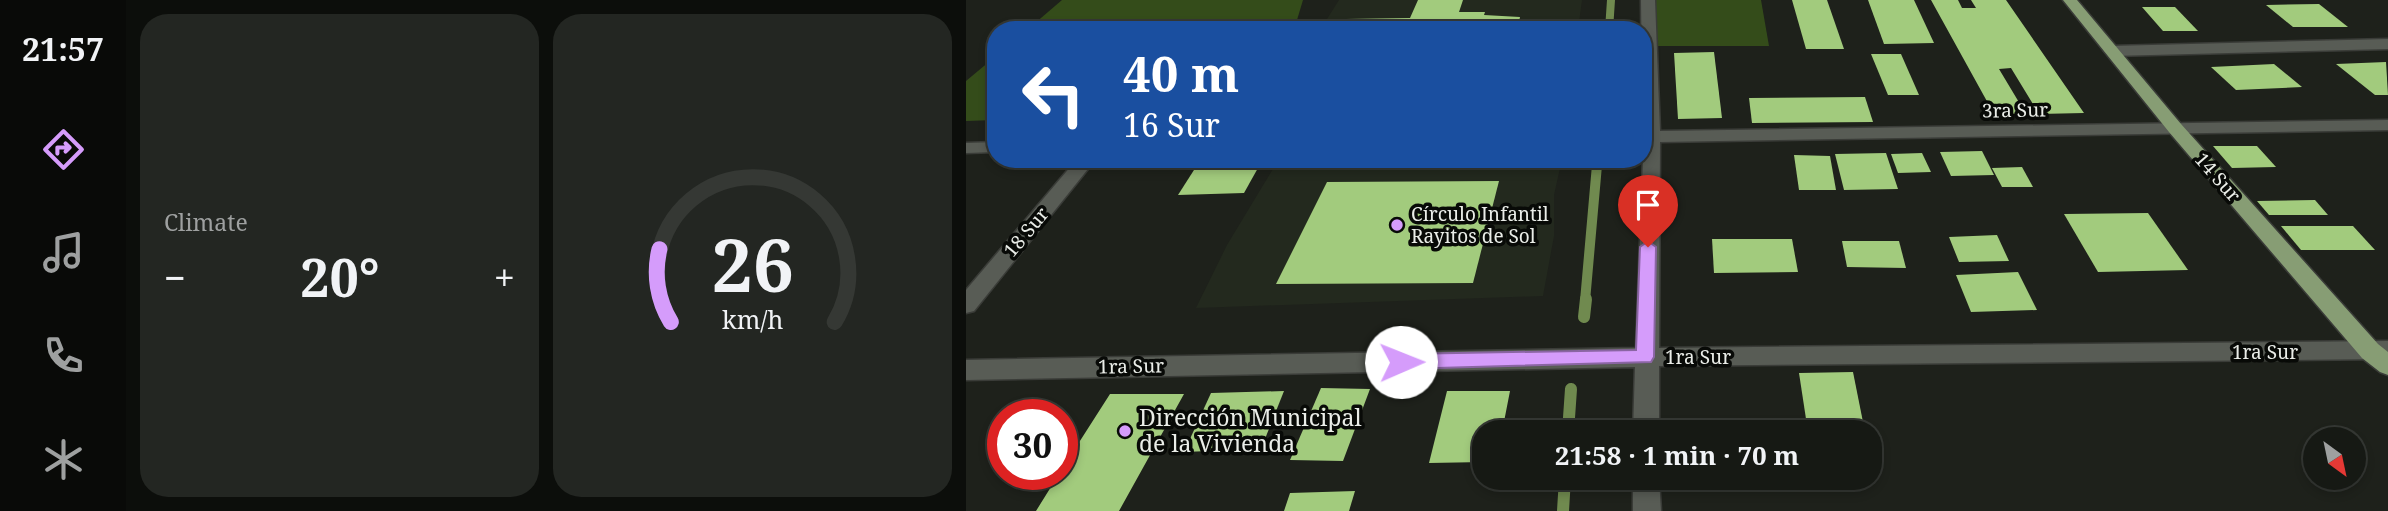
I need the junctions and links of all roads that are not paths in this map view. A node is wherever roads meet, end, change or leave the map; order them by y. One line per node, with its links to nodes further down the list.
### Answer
1 (1648, 0): 3 (street)
2 (2070, 0): 5 (main road, 14 Sur)
3 (1648, 21)
4 (2388, 44): 5 (street)
5 (2112, 51): 7 (main road, 14 Sur)
6 (2388, 125): 7 (street, 3ra Sur)
7 (2175, 128): 8 (street, 3ra Sur); 14 (main road, 14 Sur)
8 (1652, 137)
9 (966, 148): 10 (street)
10 (987, 148)
11 (1080, 168): 13 (street, 18 Sur)
12 (1647, 168): 15 (street)
13 (966, 305)
14 (2382, 356): 15 (street, 1ra Sur)
15 (1645, 357): 16 (street, 1ra Sur); 17 (street)
16 (966, 370)
17 (1646, 420)
18 (1646, 490): 19 (street)
19 (1647, 511)

